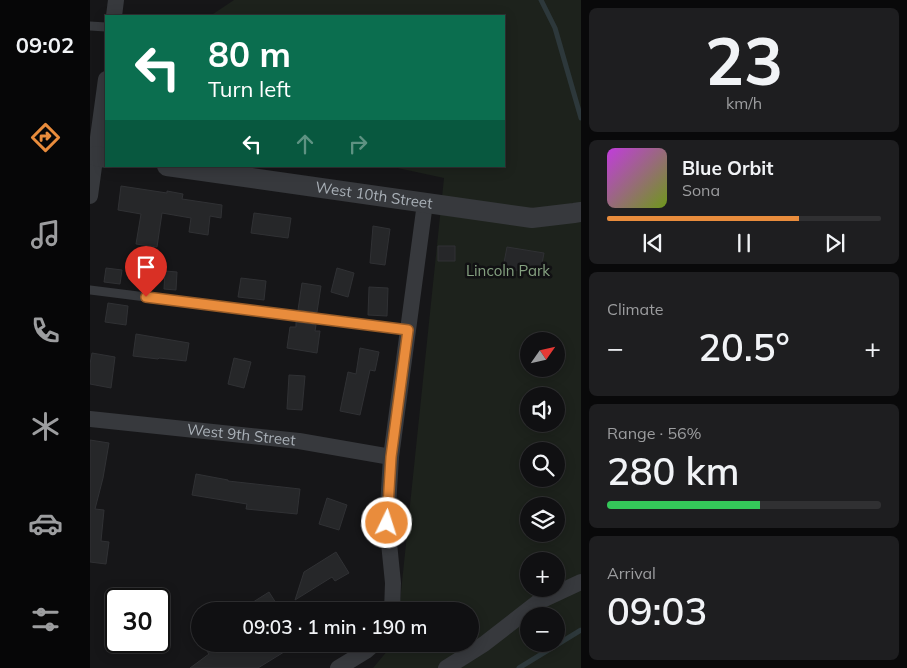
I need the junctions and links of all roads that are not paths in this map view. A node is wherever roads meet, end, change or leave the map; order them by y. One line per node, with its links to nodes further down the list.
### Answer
1 (116, 0): 2 (street)
2 (114, 15)
3 (90, 26): 4 (lane)
4 (105, 28)
5 (105, 95): 6 (street)
6 (101, 157): 8 (street)
7 (174, 167): 9 (street, West 10th Street)
8 (90, 196)
9 (425, 203): 10 (street, West 10th Street); 12 (street)
10 (581, 212)
11 (90, 290): 12 (lane)
12 (408, 330): 14 (street)
13 (90, 419): 14 (street, West 9th Street)
14 (391, 457): 16 (street)
15 (581, 582): 19 (street)
16 (392, 602)
17 (364, 652): 18 (street)
18 (338, 668)
19 (446, 668)

